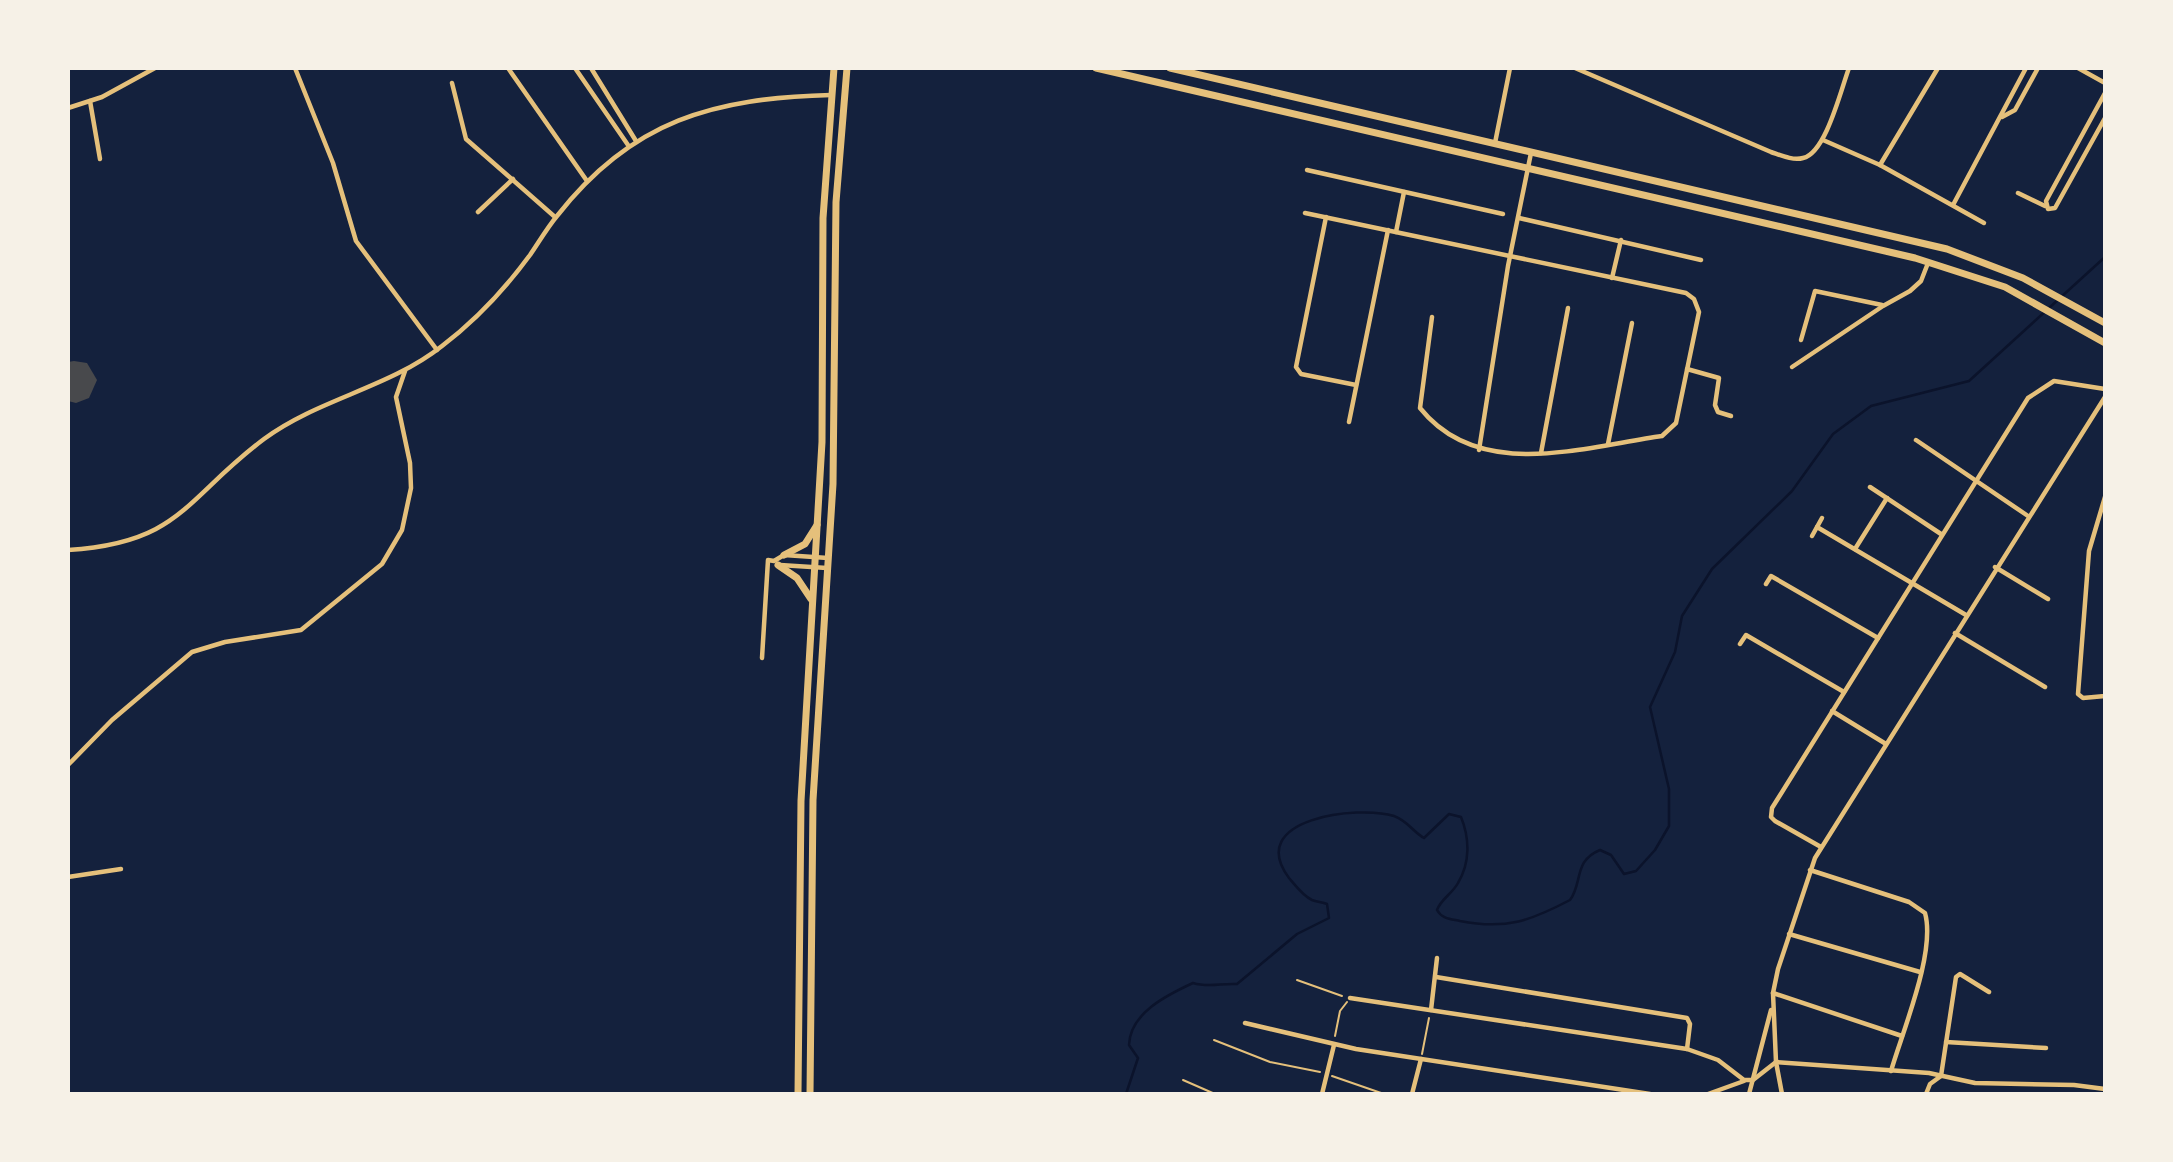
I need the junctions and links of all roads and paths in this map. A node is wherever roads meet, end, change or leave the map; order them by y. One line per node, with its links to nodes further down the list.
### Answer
1 (155, 68): 21 (street)
2 (295, 68): 63 (street)
3 (508, 68): 37 (street)
4 (575, 68): 28 (street)
5 (591, 68): 26 (street)
6 (834, 68): 20 (main road)
7 (847, 68): 90 (main road)
8 (1096, 68): 34 (main road)
9 (1170, 68): 29 (main road)
10 (1510, 68): 29 (street)
11 (1575, 68): 25 (street)
12 (1849, 68): 25 (street)
13 (1938, 68): 33 (street)
14 (2026, 68): 23 (street)
15 (2038, 68): 23 (street)
16 (2078, 68): 18 (street)
17 (452, 83): 36 (street)
18 (2105, 83)
19 (2105, 93): 27 (street)
20 (831, 95): 26 (street); 82 (main road)
21 (90, 101): 22 (street); 32 (street)
22 (68, 108)
23 (2003, 117): 40 (street)
24 (2105, 118): 30 (street)
25 (1824, 140): 33 (street)
26 (636, 141): 28 (street)
27 (2078, 142): 30 (street); 41 (street)
28 (628, 145): 37 (street)
29 (1495, 145): 31 (main road)
30 (2088, 148): 41 (street)
31 (1531, 153): 34 (street); 60 (main road)
32 (100, 159)
33 (1880, 165): 40 (street)
34 (1529, 168): 47 (street); 54 (main road)
35 (1307, 170): 38 (street)
36 (513, 179): 42 (street); 45 (street)
37 (587, 181): 45 (street)
38 (1404, 192): 44 (street); 50 (street)
39 (2018, 192): 41 (street)
40 (1953, 205): 48 (street)
41 (2046, 207)
42 (478, 212)
43 (1305, 213): 46 (street)
44 (1503, 214)
45 (555, 217): 63 (street)
46 (1326, 217): 49 (street); 67 (street)
47 (1518, 218): 51 (street); 52 (street)
48 (1984, 223)
49 (1388, 230): 50 (street); 67 (street)
50 (1396, 232): 52 (street)
51 (1621, 240): 53 (street); 55 (street)
52 (1511, 256): 55 (street); 74 (street)
53 (1701, 260)
54 (1929, 262): 56 (street); 62 (main road)
55 (1612, 278): 65 (street)
56 (1883, 306): 61 (street); 64 (street)
57 (1568, 308): 75 (street)
58 (1432, 317): 74 (street)
59 (1632, 323): 73 (street)
60 (2105, 324)
61 (1801, 340)
62 (2105, 343)
63 (438, 350): 66 (street)
64 (1792, 367)
65 (1687, 369): 70 (street); 73 (street)
66 (405, 371): 87 (street); 109 (street)
67 (1356, 385): 71 (street)
68 (2105, 389): 76 (street)
69 (2105, 397): 80 (street)
70 (1731, 416)
71 (1349, 422)
72 (1916, 440): 76 (street)
73 (1608, 444): 75 (street)
74 (1479, 450): 75 (street)
75 (1541, 453)
76 (1974, 480): 80 (street); 84 (street)
77 (1870, 487): 79 (street)
78 (2105, 497): 106 (street)
79 (1887, 498): 84 (street); 86 (street)
80 (2028, 516): 93 (street)
81 (1822, 518): 83 (street)
82 (818, 524): 88 (main road); 89 (main road)
83 (1817, 527): 85 (street); 86 (street)
84 (1941, 534): 95 (street)
85 (1812, 536)
86 (1855, 549): 95 (street)
87 (68, 550)
88 (784, 555): 89 (street); 91 (street)
89 (816, 556): 90 (street); 92 (main road)
90 (828, 558): 94 (main road)
91 (776, 563): 92 (street); 97 (main road); 103 (street)
92 (815, 567): 94 (street); 97 (main road)
93 (1995, 567): 98 (street); 99 (street)
94 (827, 568): 142 (main road)
95 (1911, 582): 99 (street); 101 (street)
96 (1766, 584): 101 (street)
97 (812, 599): 141 (main road)
98 (2048, 599)
99 (1966, 615): 100 (street)
100 (1955, 632): 104 (street); 108 (street)
101 (1878, 638): 105 (street)
102 (1740, 644): 105 (street)
103 (762, 658)
104 (2045, 687)
105 (1844, 691): 107 (street)
106 (2105, 696)
107 (1832, 711): 108 (street); 110 (street)
108 (1886, 744): 110 (street)
109 (68, 765)
110 (1821, 847): 112 (street)
111 (121, 869): 113 (street)
112 (1811, 870): 114 (street); 116 (street)
113 (68, 877)
114 (1789, 933): 116 (street); 120 (street)
115 (1437, 958): 117 (street)
116 (1920, 972): 125 (street)
117 (1436, 976): 123 (street); 130 (street)
118 (1297, 980): 121 (path)
119 (1989, 992): 127 (street)
120 (1773, 993): 122 (street); 125 (street)
121 (1350, 998): 123 (street); 128 (path)
122 (1772, 1008): 132 (street); 138 (street)
123 (1430, 1010): 130 (street); 131 (path)
124 (1245, 1023): 128 (street)
125 (1902, 1036): 133 (street)
126 (1214, 1040): 134 (path)
127 (1946, 1042): 129 (street); 135 (street)
128 (1334, 1045): 131 (street); 134 (street)
129 (2046, 1048)
130 (1687, 1049): 137 (street)
131 (1421, 1059): 146 (street); 147 (street)
132 (1776, 1062): 133 (street); 138 (street); 150 (street)
133 (1891, 1071): 135 (street)
134 (1327, 1074): 144 (street); 145 (path)
135 (1941, 1076): 139 (street); 151 (street)
136 (1183, 1080): 143 (path)
137 (1744, 1080): 138 (street); 148 (street)
138 (1753, 1080): 149 (street)
139 (2029, 1084): 140 (street); 152 (street)
140 (2105, 1089)
141 (798, 1094)
142 (810, 1094)
143 (1215, 1094)
144 (1322, 1094)
145 (1384, 1094)
146 (1412, 1094)
147 (1647, 1094)
148 (1709, 1094)
149 (1749, 1094)
150 (1782, 1094)
151 (1926, 1094)
152 (2029, 1094)

